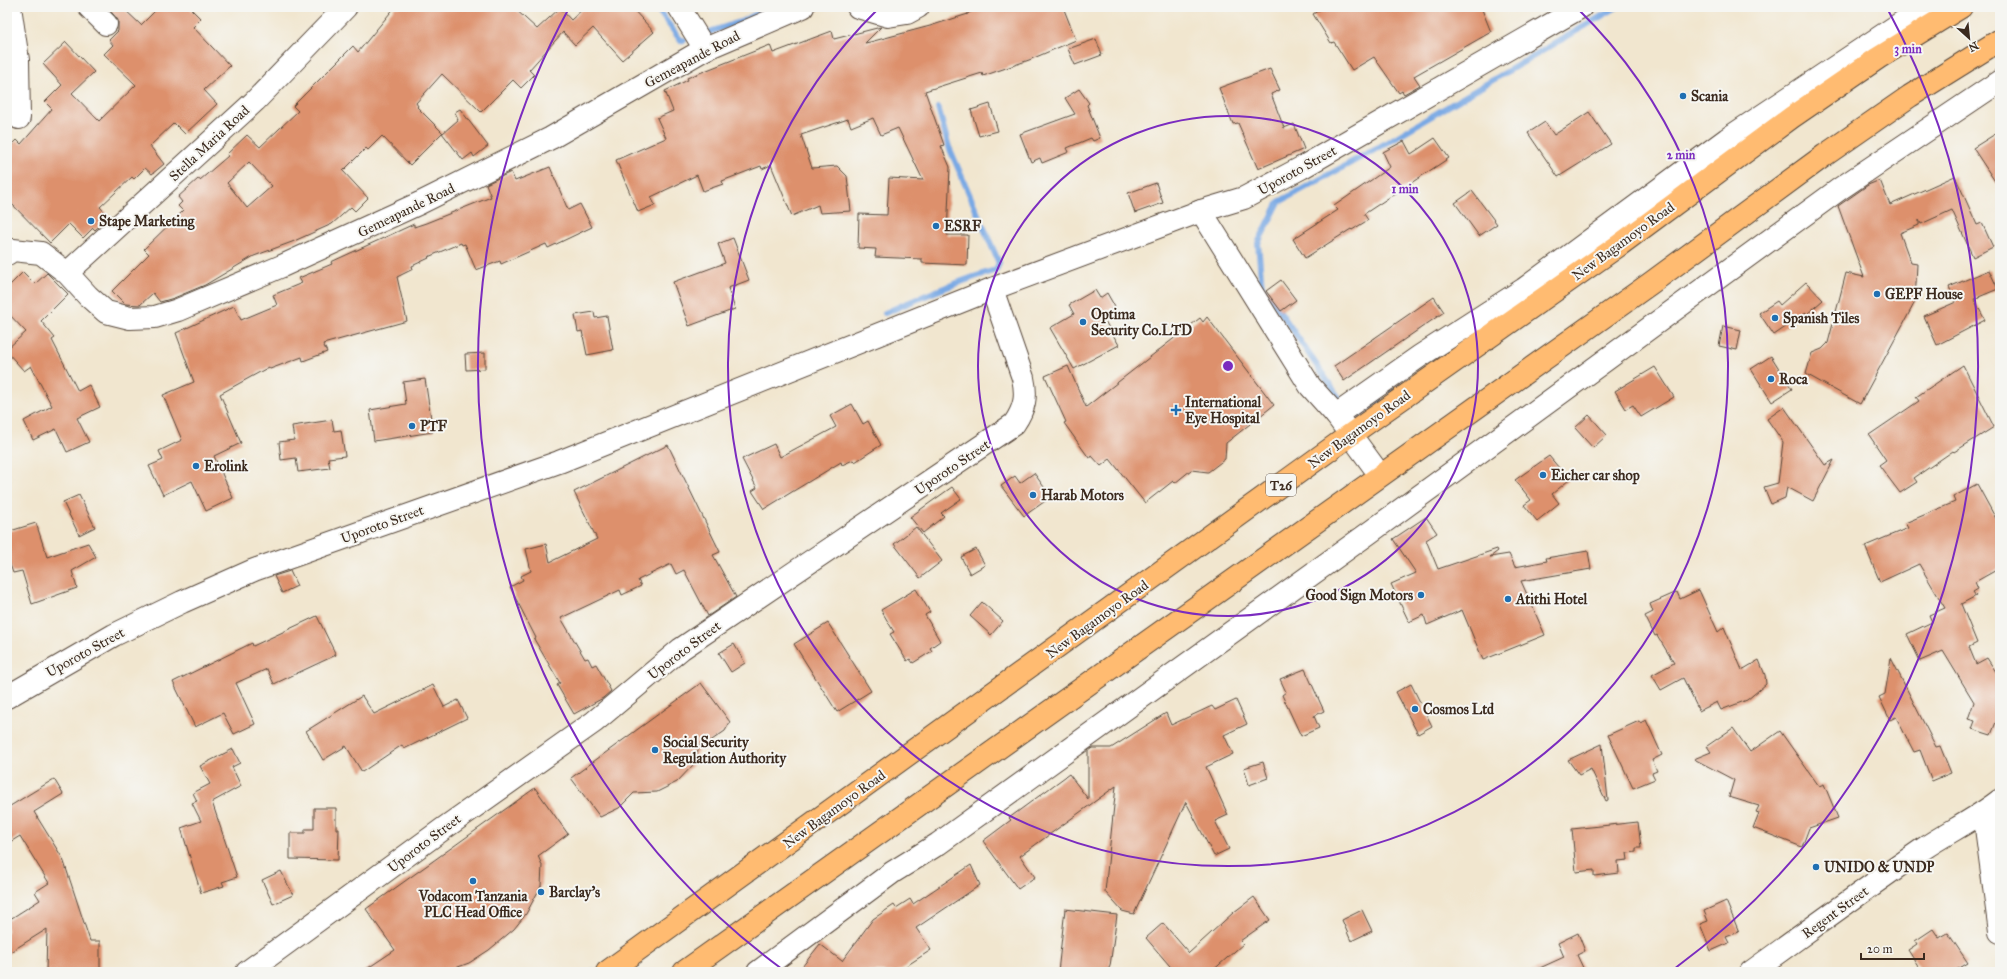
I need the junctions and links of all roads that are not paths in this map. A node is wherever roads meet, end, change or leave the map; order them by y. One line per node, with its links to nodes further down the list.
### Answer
1 (10, 7): 15 (street)
2 (89, 7): 11 (street)
3 (346, 7): 18 (street, Stella Maria Road)
4 (680, 7): 13 (street)
5 (803, 7): 13 (street, Gemeapande Road)
6 (858, 7): 7 (street)
7 (918, 7)
8 (1581, 7): 16 (street, Uporoto Street)
9 (1924, 7): 20 (street)
10 (1961, 7): 21 (highway, New Bagamoyo Road / T26)
11 (106, 24)
12 (2000, 40): 22 (highway)
13 (704, 49): 18 (street, Gemeapande Road)
14 (2000, 81): 29 (street)
15 (19, 118)
16 (1201, 211): 19 (street, Uporoto Street); 20 (street)
17 (7, 254): 18 (street, Gemeapande Road)
18 (67, 273)
19 (992, 289): 23 (street, Uporoto Street); 26 (street, Uporoto Street)
20 (1336, 415): 21 (street)
21 (1350, 435): 22 (street); 27 (highway, New Bagamoyo Road / T26)
22 (1380, 475): 28 (highway)
23 (7, 697)
24 (1992, 806): 25 (street); 30 (street, Regent Street)
25 (2000, 932)
26 (247, 972)
27 (608, 972)
28 (684, 972)
29 (758, 972)
30 (1751, 972)

